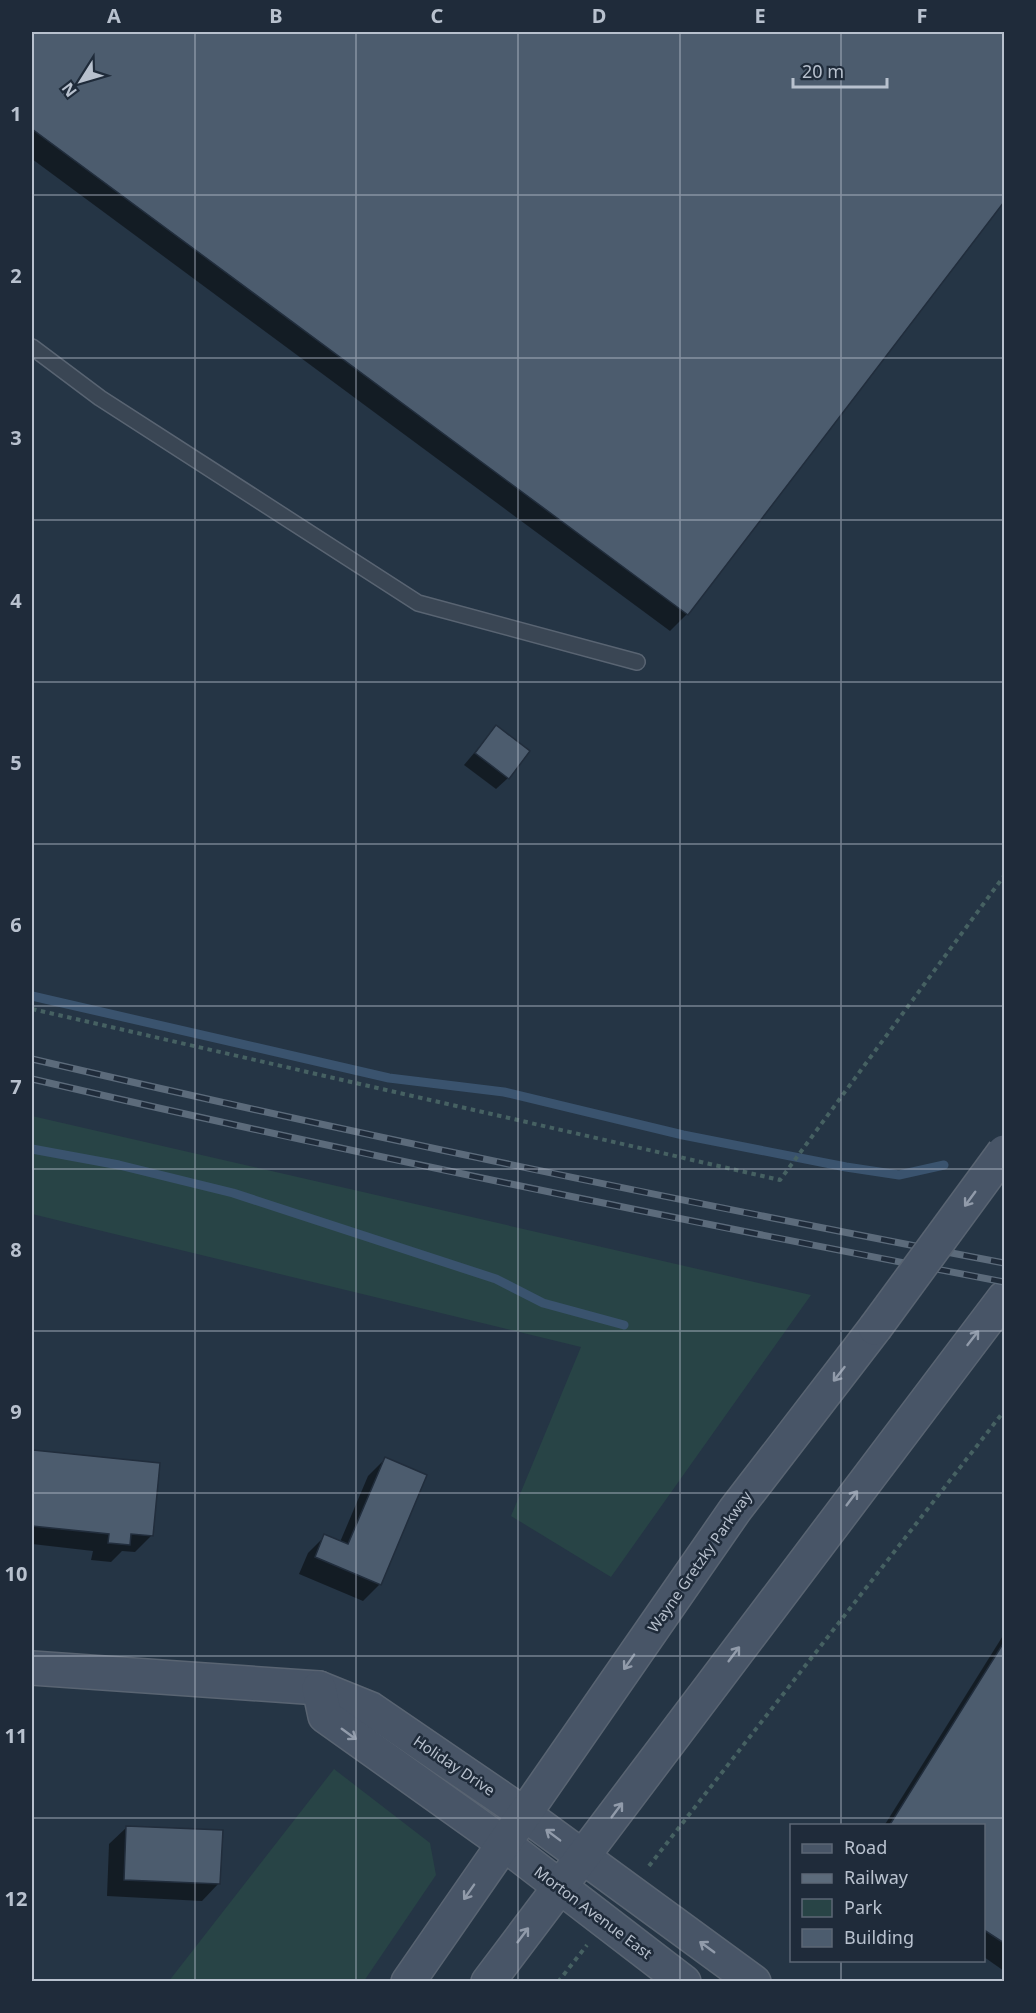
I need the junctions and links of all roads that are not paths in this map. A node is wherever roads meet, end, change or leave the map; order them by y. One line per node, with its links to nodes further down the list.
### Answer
1 (32, 347): 2 (lane)
2 (636, 662)
3 (1005, 1152): 7 (main road, Wayne Gretzky Parkway, one-way to 7, bridge)
4 (1005, 1298): 9 (main road, one-way to 4)
5 (32, 1668): 6 (main road, Holiday Drive)
6 (319, 1688): 7 (main road, Holiday Drive); 8 (main road, one-way to 8)
7 (524, 1813): 8 (main road, Wayne Gretzky Parkway); 9 (main road, Holiday Drive, one-way to 7)
8 (503, 1843): 10 (main road, Morton Avenue East); 11 (main road, Wayne Gretzky Parkway, one-way to 11)
9 (582, 1857): 10 (main road); 14 (main road, one-way to 9)
10 (559, 1887): 12 (main road, one-way to 10); 13 (main road, Morton Avenue East)
11 (408, 1982)
12 (488, 1982)
13 (684, 1982)
14 (754, 1982)

